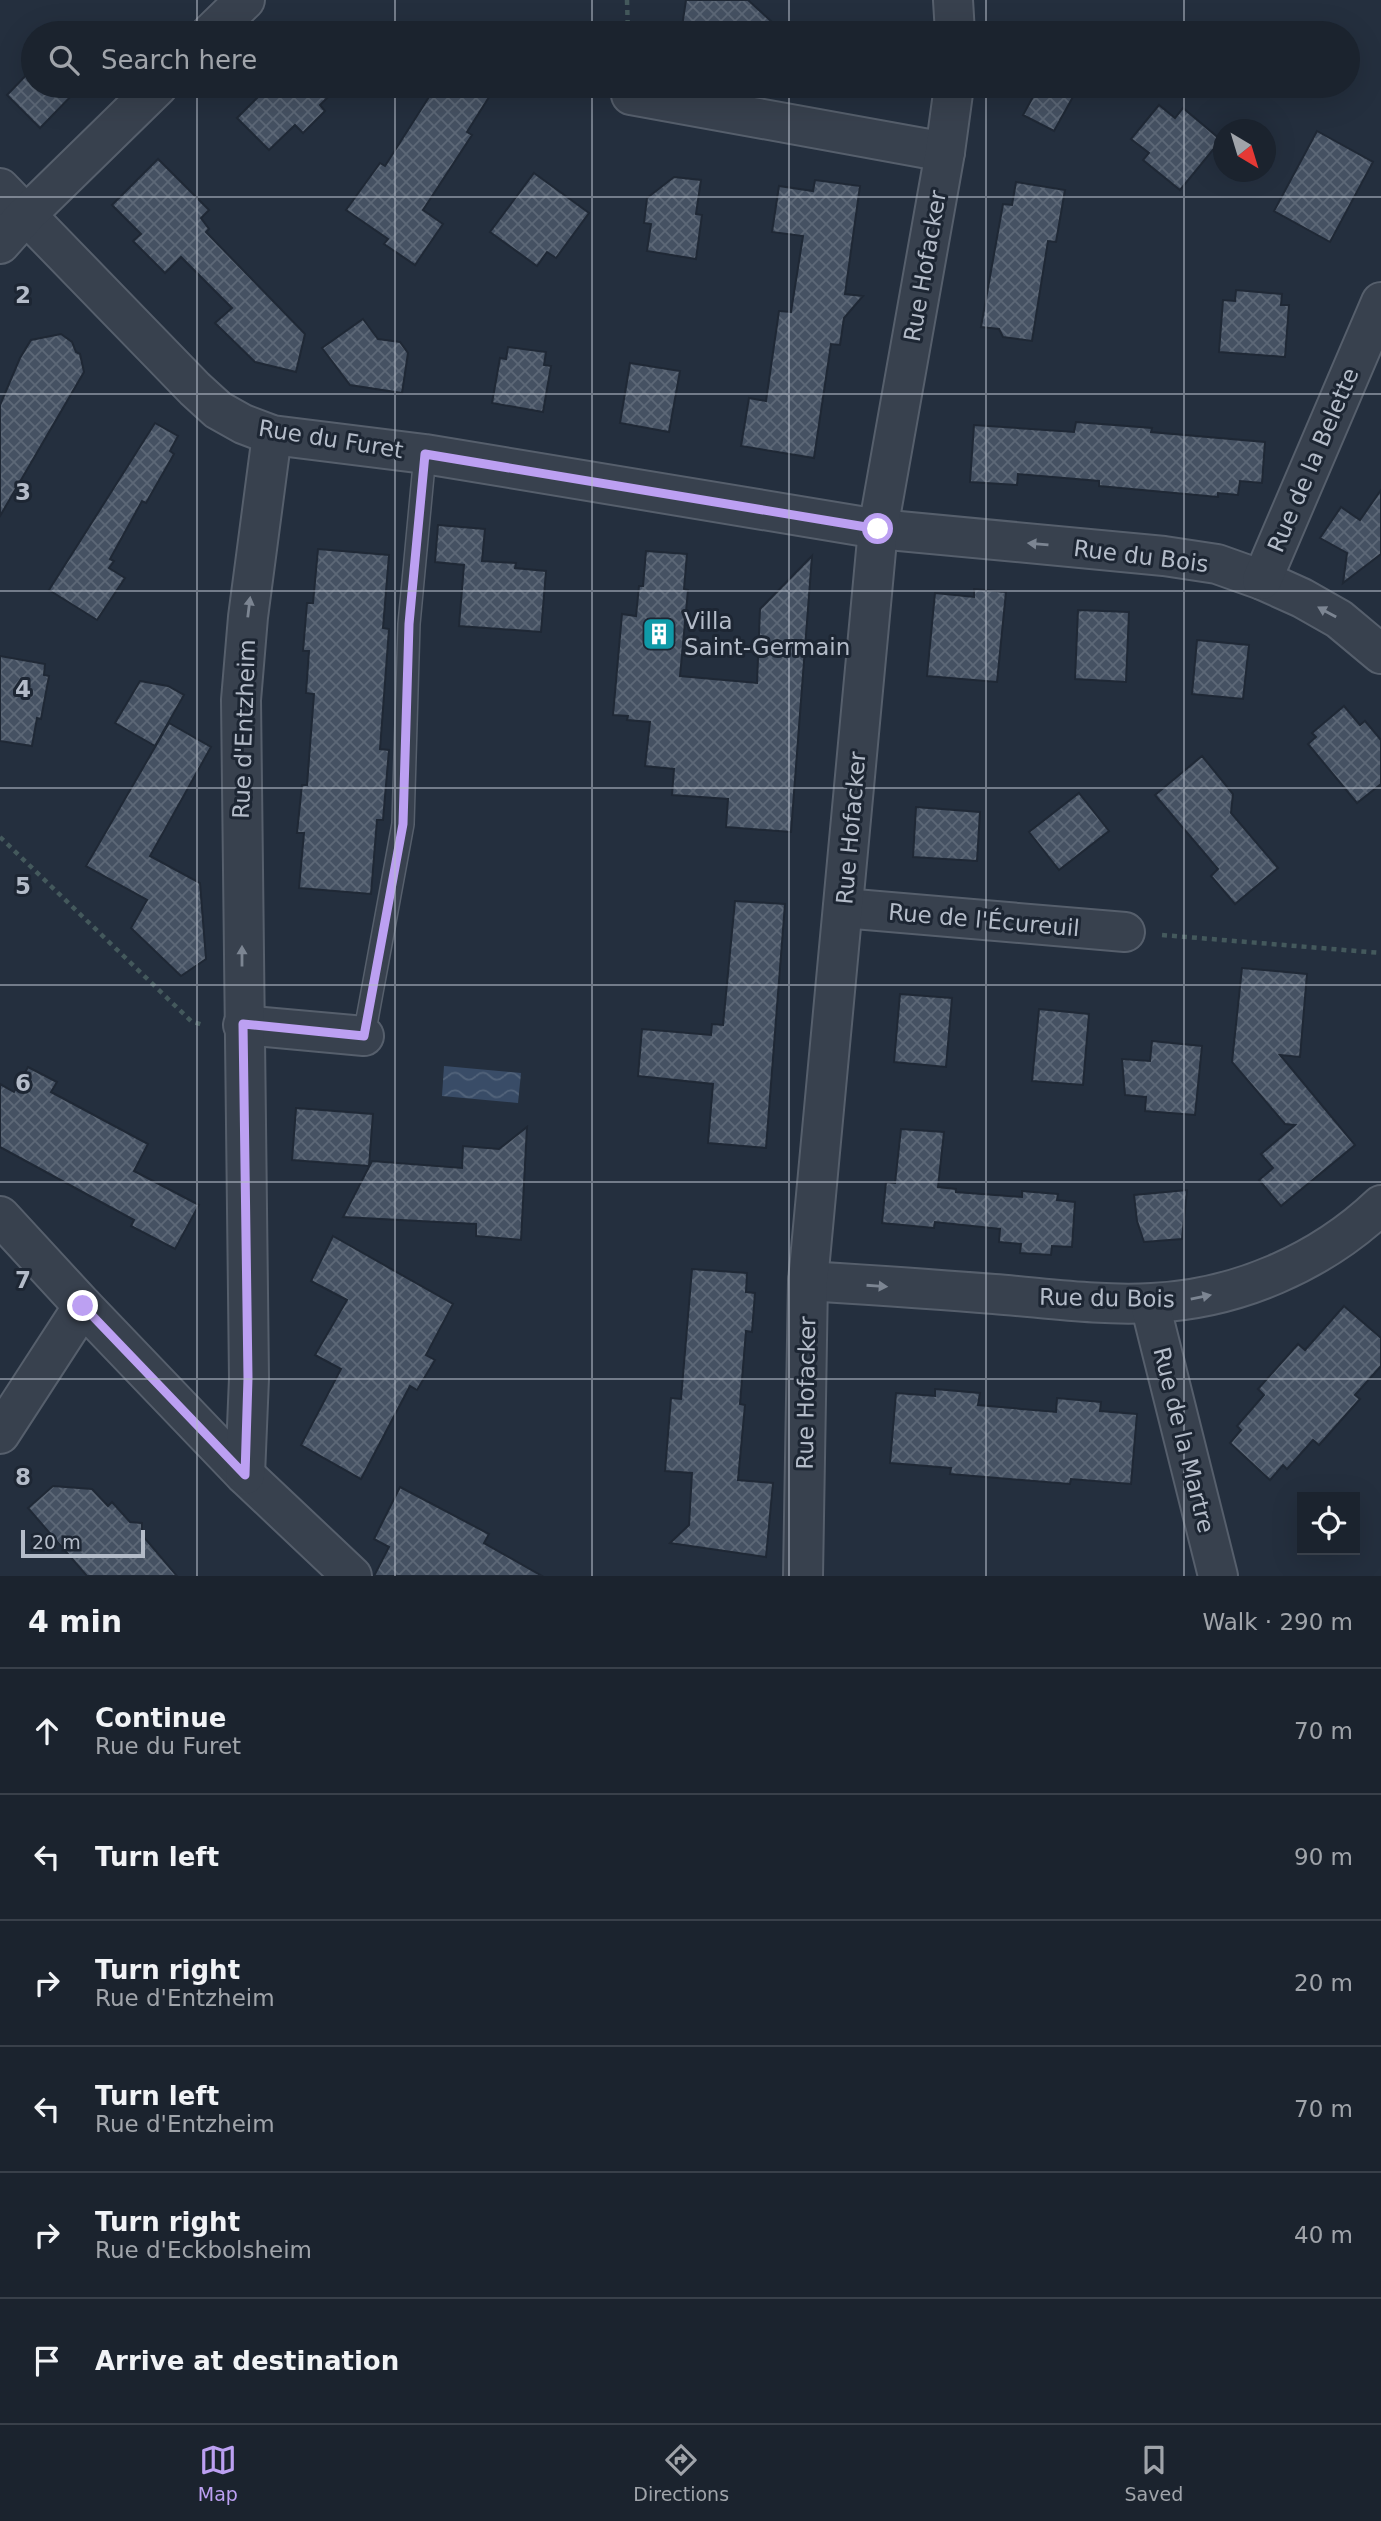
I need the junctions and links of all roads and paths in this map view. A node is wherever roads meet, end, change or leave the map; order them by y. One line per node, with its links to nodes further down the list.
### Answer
1 (245, 0): 4 (street)
2 (627, 0): 5 (path)
3 (953, 0): 6 (street)
4 (223, 21)
5 (628, 21)
6 (954, 21)
7 (144, 98): 11 (street)
8 (648, 98): 10 (street)
9 (952, 98): 10 (street, Rue Hofacker)
10 (945, 152): 15 (street, Rue Hofacker)
11 (8, 216): 13 (street, Rue du Furet)
12 (1381, 302): 16 (street, Rue de la Belette)
13 (272, 435): 14 (street, Rue du Furet); 22 (street, Rue d'Entzheim, one-way to 13)
14 (425, 454): 15 (street, Rue du Furet); 23 (lane)
15 (878, 529): 16 (street, Rue du Bois, one-way to 15); 19 (street, Rue Hofacker)
16 (1262, 580): 17 (street, Rue du Bois, one-way to 16)
17 (1381, 654)
18 (0, 837): 22 (path)
19 (843, 908): 20 (street, Rue de l'Écureuil); 26 (street, Rue Hofacker)
20 (1125, 932): 21 (path)
21 (1381, 953)
22 (243, 1024): 23 (street); 30 (street, Rue d'Entzheim)
23 (364, 1036)
24 (1381, 1205): 27 (street, Rue du Bois, one-way to 24)
25 (0, 1216): 28 (street)
26 (808, 1281): 27 (street, Rue du Bois, one-way to 27); 32 (street, Rue Hofacker)
27 (1150, 1304): 33 (street, Rue de la Martre)
28 (83, 1306): 29 (street); 30 (street)
29 (0, 1434)
30 (245, 1475): 31 (street)
31 (352, 1576)
32 (803, 1576)
33 (1218, 1576)

